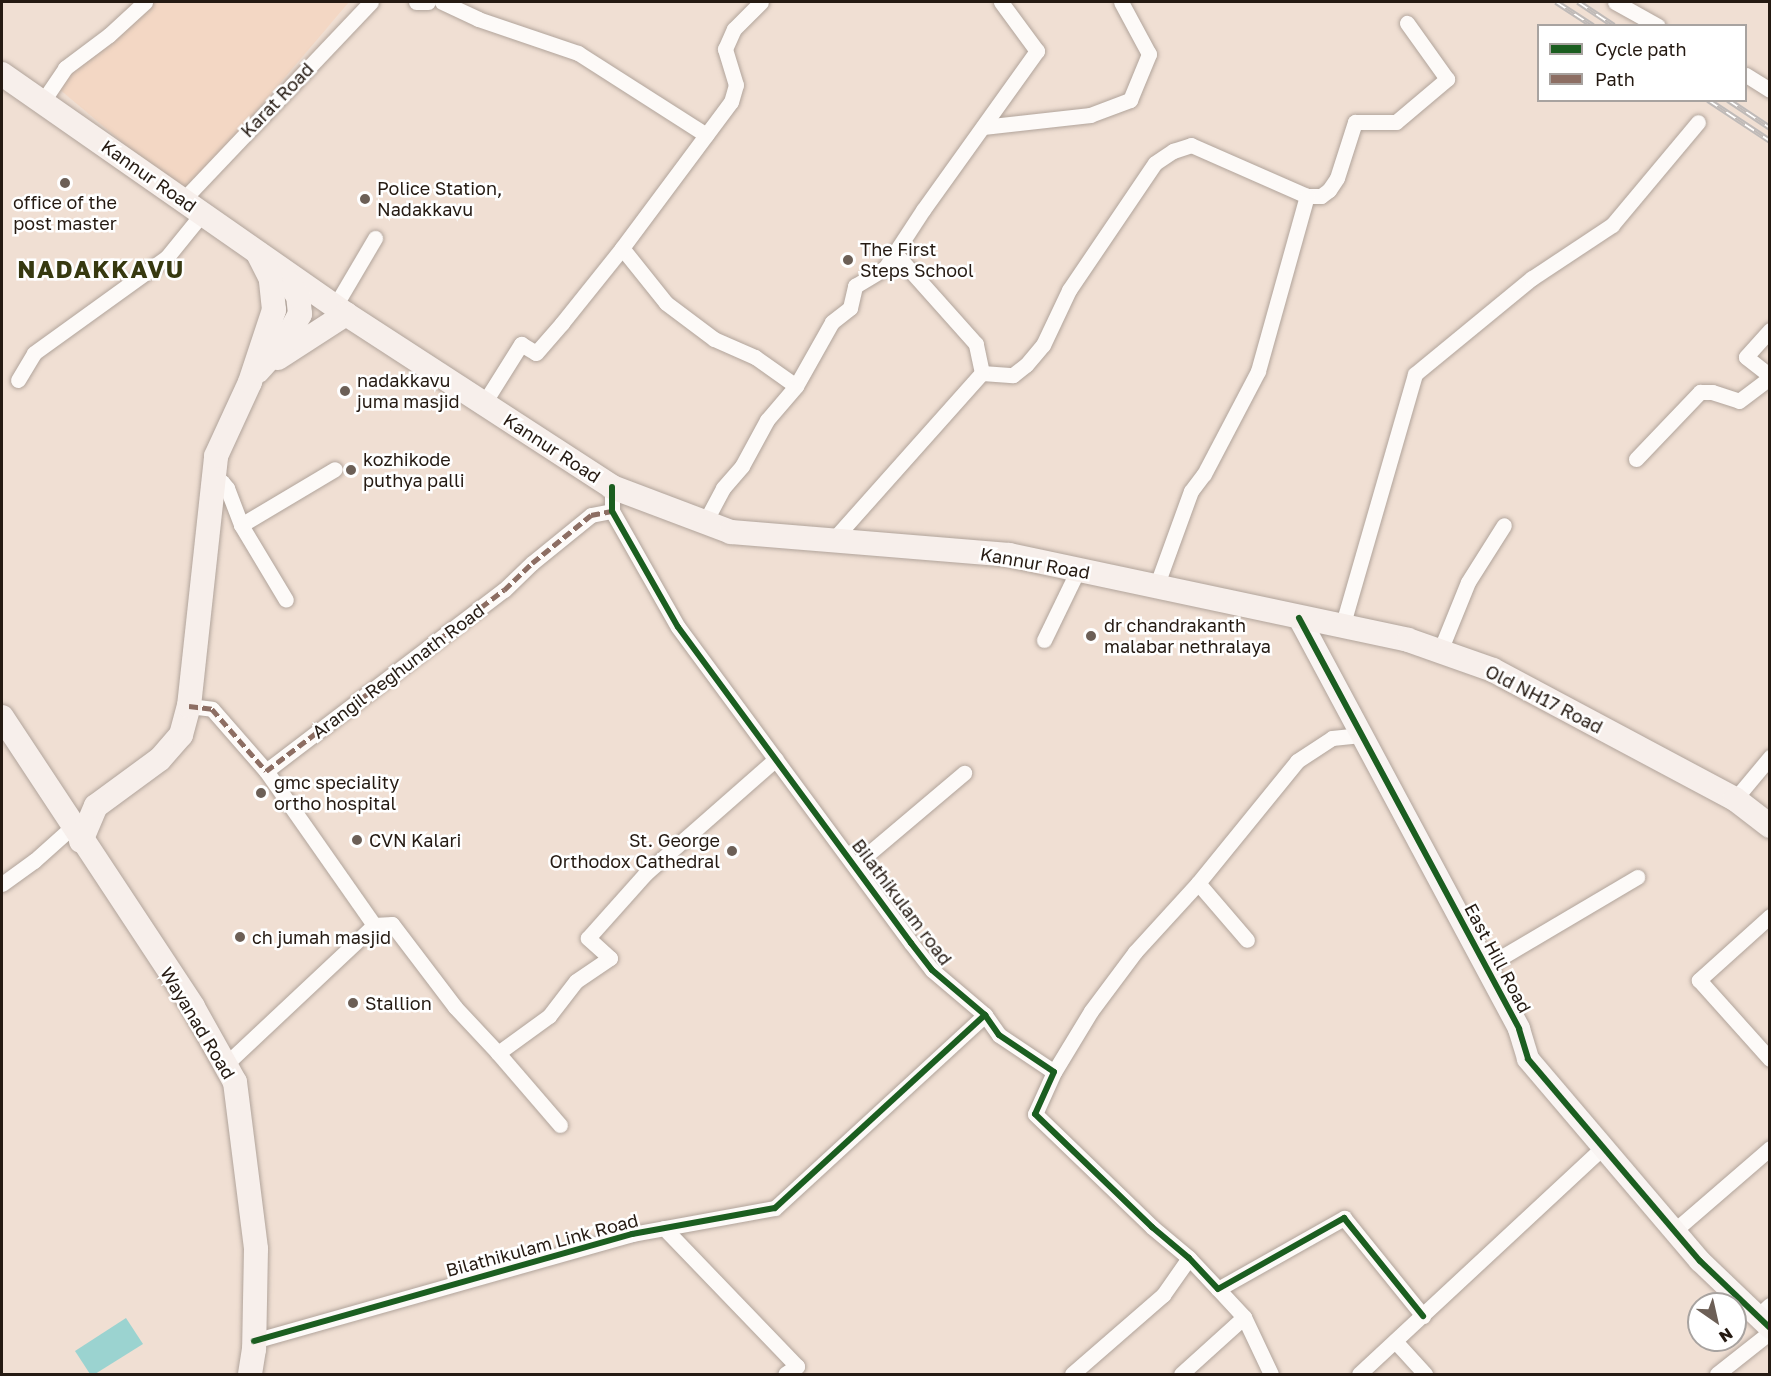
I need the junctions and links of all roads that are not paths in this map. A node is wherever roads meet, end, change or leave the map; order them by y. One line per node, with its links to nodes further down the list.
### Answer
1 (145, 2): 15 (street)
2 (371, 2): 20 (street, Karat Road)
3 (416, 2): 4 (street)
4 (428, 2)
5 (442, 2): 18 (street)
6 (761, 2): 18 (street)
7 (1001, 2): 17 (street)
8 (1121, 2): 17 (street)
9 (1615, 2): 11 (street)
10 (1407, 23): 19 (street)
11 (1654, 24)
12 (2, 74): 15 (main road, Kannur Road)
13 (1747, 76): 14 (street)
14 (1770, 90)
15 (43, 101): 20 (main road, Kannur Road)
16 (1698, 122): 47 (street)
17 (983, 126): 24 (street)
18 (706, 135): 23 (street)
19 (1307, 196): 28 (street); 44 (street)
20 (183, 200): 21 (main road, Kannur Road)
21 (202, 214): 25 (main road, Kannur Road); 30 (street)
22 (375, 238): 26 (street)
23 (622, 248): 32 (street); 33 (street)
24 (895, 253): 28 (street); 32 (street)
25 (267, 259): 26 (main road, Kannur Road); 31 (main road)
26 (341, 310): 31 (main road); 33 (main road, Kannur Road)
27 (1770, 330): 29 (street)
28 (982, 373): 42 (street)
29 (1770, 377): 34 (street)
30 (18, 380)
31 (250, 382): 36 (main road)
32 (796, 386): 39 (street)
33 (484, 404): 37 (main road, Kannur Road)
34 (1636, 459)
35 (335, 469): 40 (street)
36 (213, 482): 40 (street); 50 (main road)
37 (612, 487): 38 (street, Bilathikulam road); 39 (main road, Kannur Road)
38 (612, 511): 54 (street, Bilathikulam road); 55 (street, Arangil Reghunath Road)
39 (705, 522): 42 (main road, Kannur Road)
40 (241, 525): 45 (street)
41 (1504, 525): 49 (street)
42 (833, 540): 43 (main road, Kannur Road)
43 (1078, 570): 44 (main road, Kannur Road); 48 (street)
44 (1156, 587): 46 (main road, Kannur Road)
45 (286, 600)
46 (1299, 618): 47 (main road, Old NH17 Road); 52 (street, East Hill Road)
47 (1342, 627): 49 (main road, Old NH17 Road)
48 (1044, 640)
49 (1440, 651): 58 (main road, Old NH17 Road)
50 (189, 706): 55 (street); 59 (main road)
51 (2, 717): 57 (main road, Wayanad Road)
52 (1362, 735): 64 (street); 69 (street, East Hill Road)
53 (1770, 757): 58 (street)
54 (776, 759): 62 (street, Bilathikulam road); 71 (street)
55 (266, 771): 67 (street)
56 (964, 773): 62 (street)
57 (53, 798): 59 (main road); 61 (main road, Wayanad Road)
58 (1734, 799): 60 (main road, Old NH17 Road)
59 (96, 806): 61 (main road)
60 (1770, 826)
61 (77, 834): 65 (street); 73 (main road, Wayanad Road)
62 (855, 865): 70 (street, Bilathikulam road)
63 (1637, 877): 69 (street)
64 (1198, 883): 68 (street); 74 (street)
65 (2, 884)
66 (1770, 916): 72 (street)
67 (374, 925): 71 (street); 73 (street)
68 (1247, 940)
69 (1485, 966): 76 (street, East Hill Road)
70 (985, 1015): 74 (street, Bilathikulam road); 78 (street, Bilathikulam Link Road)
71 (498, 1053): 75 (street)
72 (1770, 1059)
73 (225, 1065): 85 (main road, Wayanad Road)
74 (1054, 1072): 80 (street)
75 (560, 1125)
76 (1603, 1147): 79 (street, East Hill Road); 82 (street)
77 (1770, 1148): 79 (street)
78 (664, 1228): 85 (street, Bilathikulam Link Road); 88 (street)
79 (1674, 1231): 84 (street, East Hill Road)
80 (1190, 1258): 81 (street); 89 (street)
81 (1218, 1289): 82 (street); 83 (street)
82 (1423, 1316): 86 (street)
83 (1244, 1317): 90 (street); 91 (street)
84 (1767, 1320): 94 (street)
85 (254, 1341): 87 (main road, Wayanad Road)
86 (1395, 1341): 92 (street); 93 (street)
87 (250, 1374)
88 (785, 1374)
89 (1072, 1374)
90 (1181, 1374)
91 (1271, 1374)
92 (1359, 1374)
93 (1425, 1374)
94 (1717, 1374)

